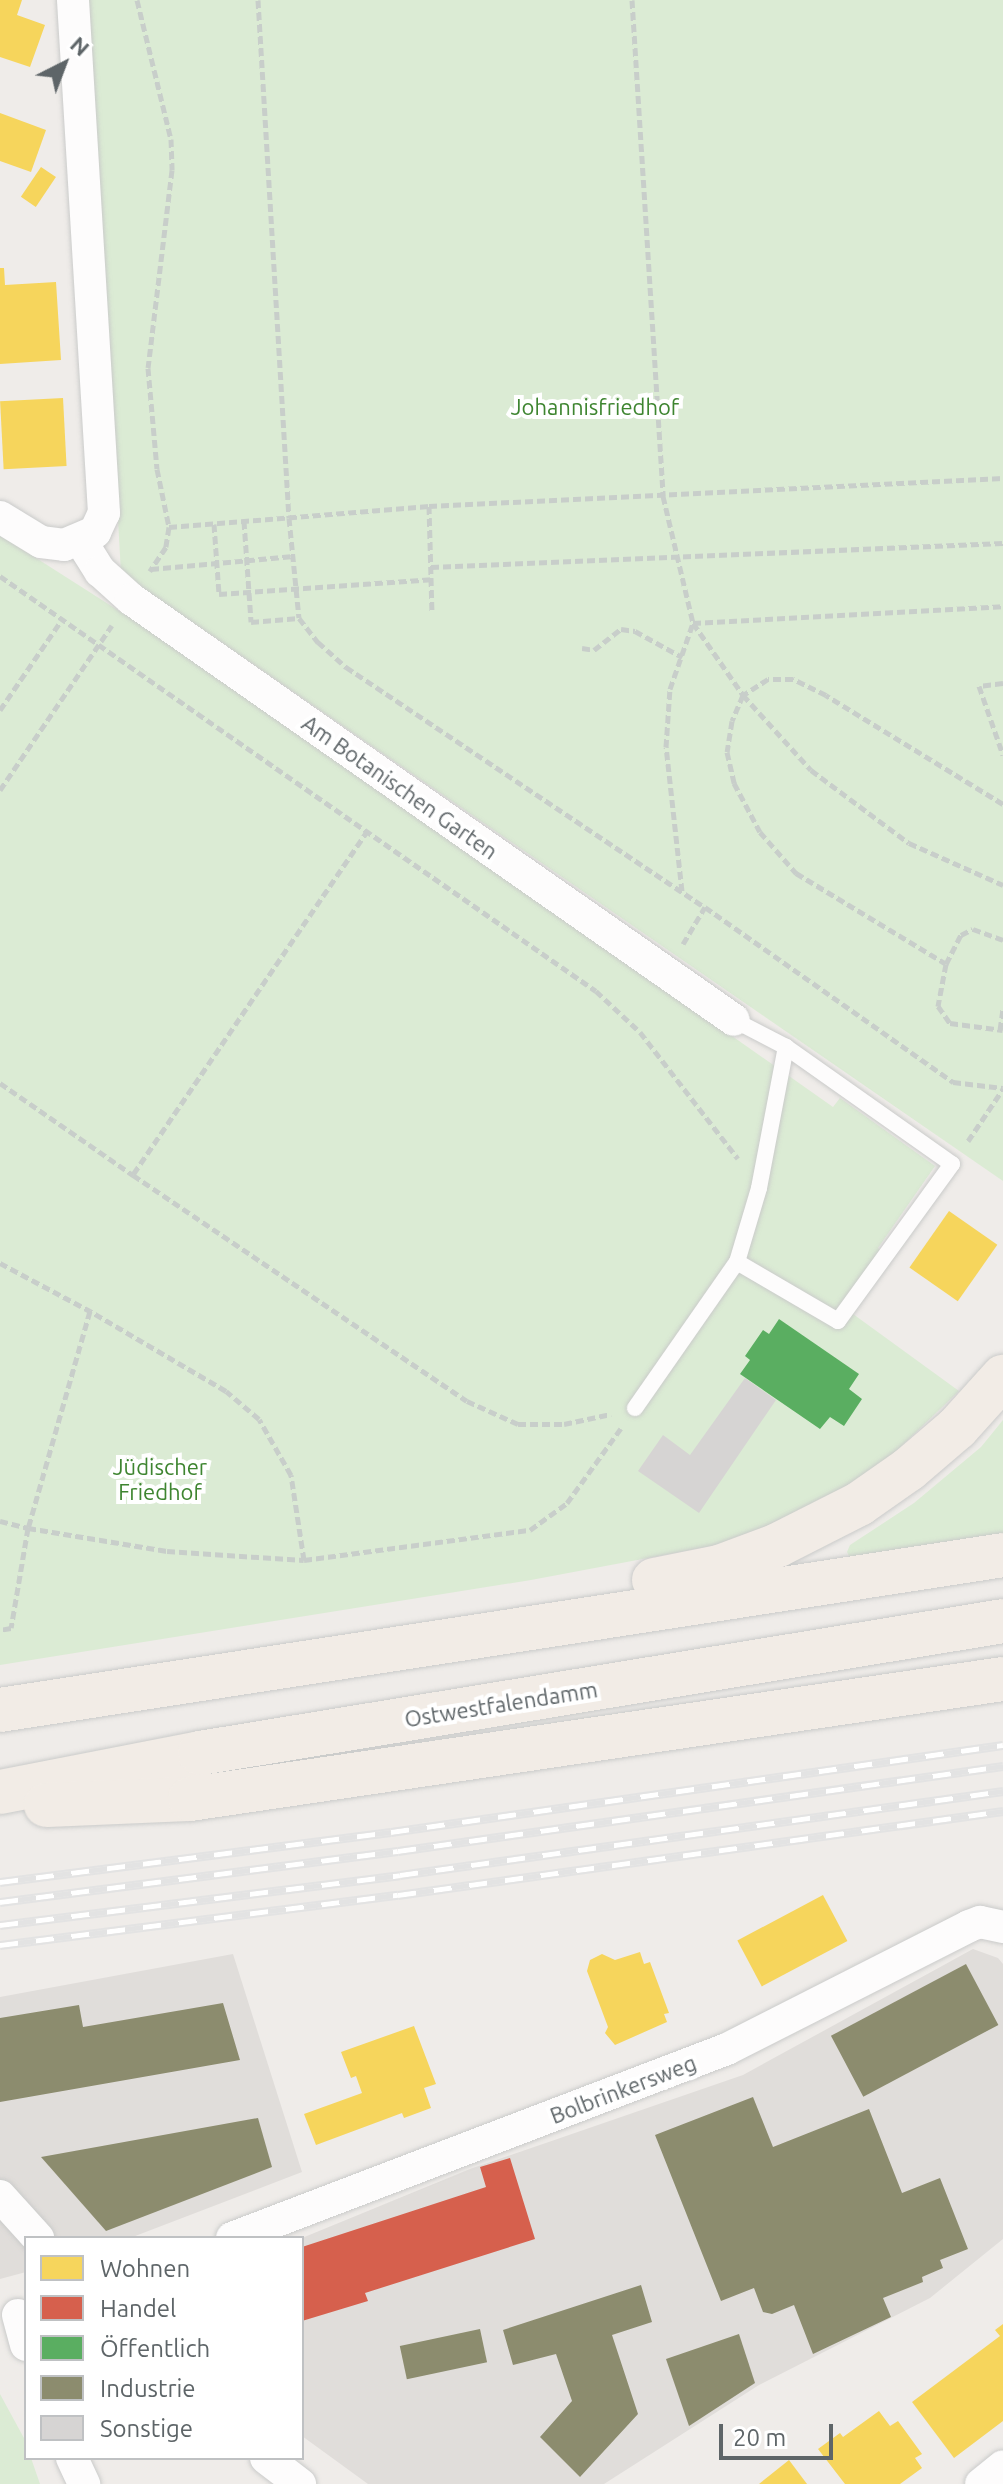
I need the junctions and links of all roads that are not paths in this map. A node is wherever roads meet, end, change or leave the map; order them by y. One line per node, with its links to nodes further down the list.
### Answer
1 (73, 0): 3 (street)
2 (0, 517): 3 (street)
3 (81, 541): 4 (street, Am Botanischen Garten)
4 (734, 1020): 5 (lane)
5 (786, 1047): 6 (lane); 6 (lane)
6 (737, 1262): 8 (lane)
7 (1003, 1377): 11 (highway)
8 (635, 1408)
9 (1003, 1555): 11 (highway)
10 (1003, 1621): 14 (highway, Ostwestfalendamm)
11 (338, 1656): 13 (highway)
12 (1003, 1679): 15 (highway)
13 (0, 1710)
14 (0, 1792)
15 (0, 1807)
16 (1003, 1927): 19 (street, Bolbrinkersweg)
17 (0, 2196): 18 (street)
18 (36, 2236)
19 (237, 2236)
20 (73, 2460): 23 (street)
21 (269, 2460): 24 (street)
22 (1003, 2466): 25 (street)
23 (84, 2484)
24 (300, 2484)
25 (981, 2484)

